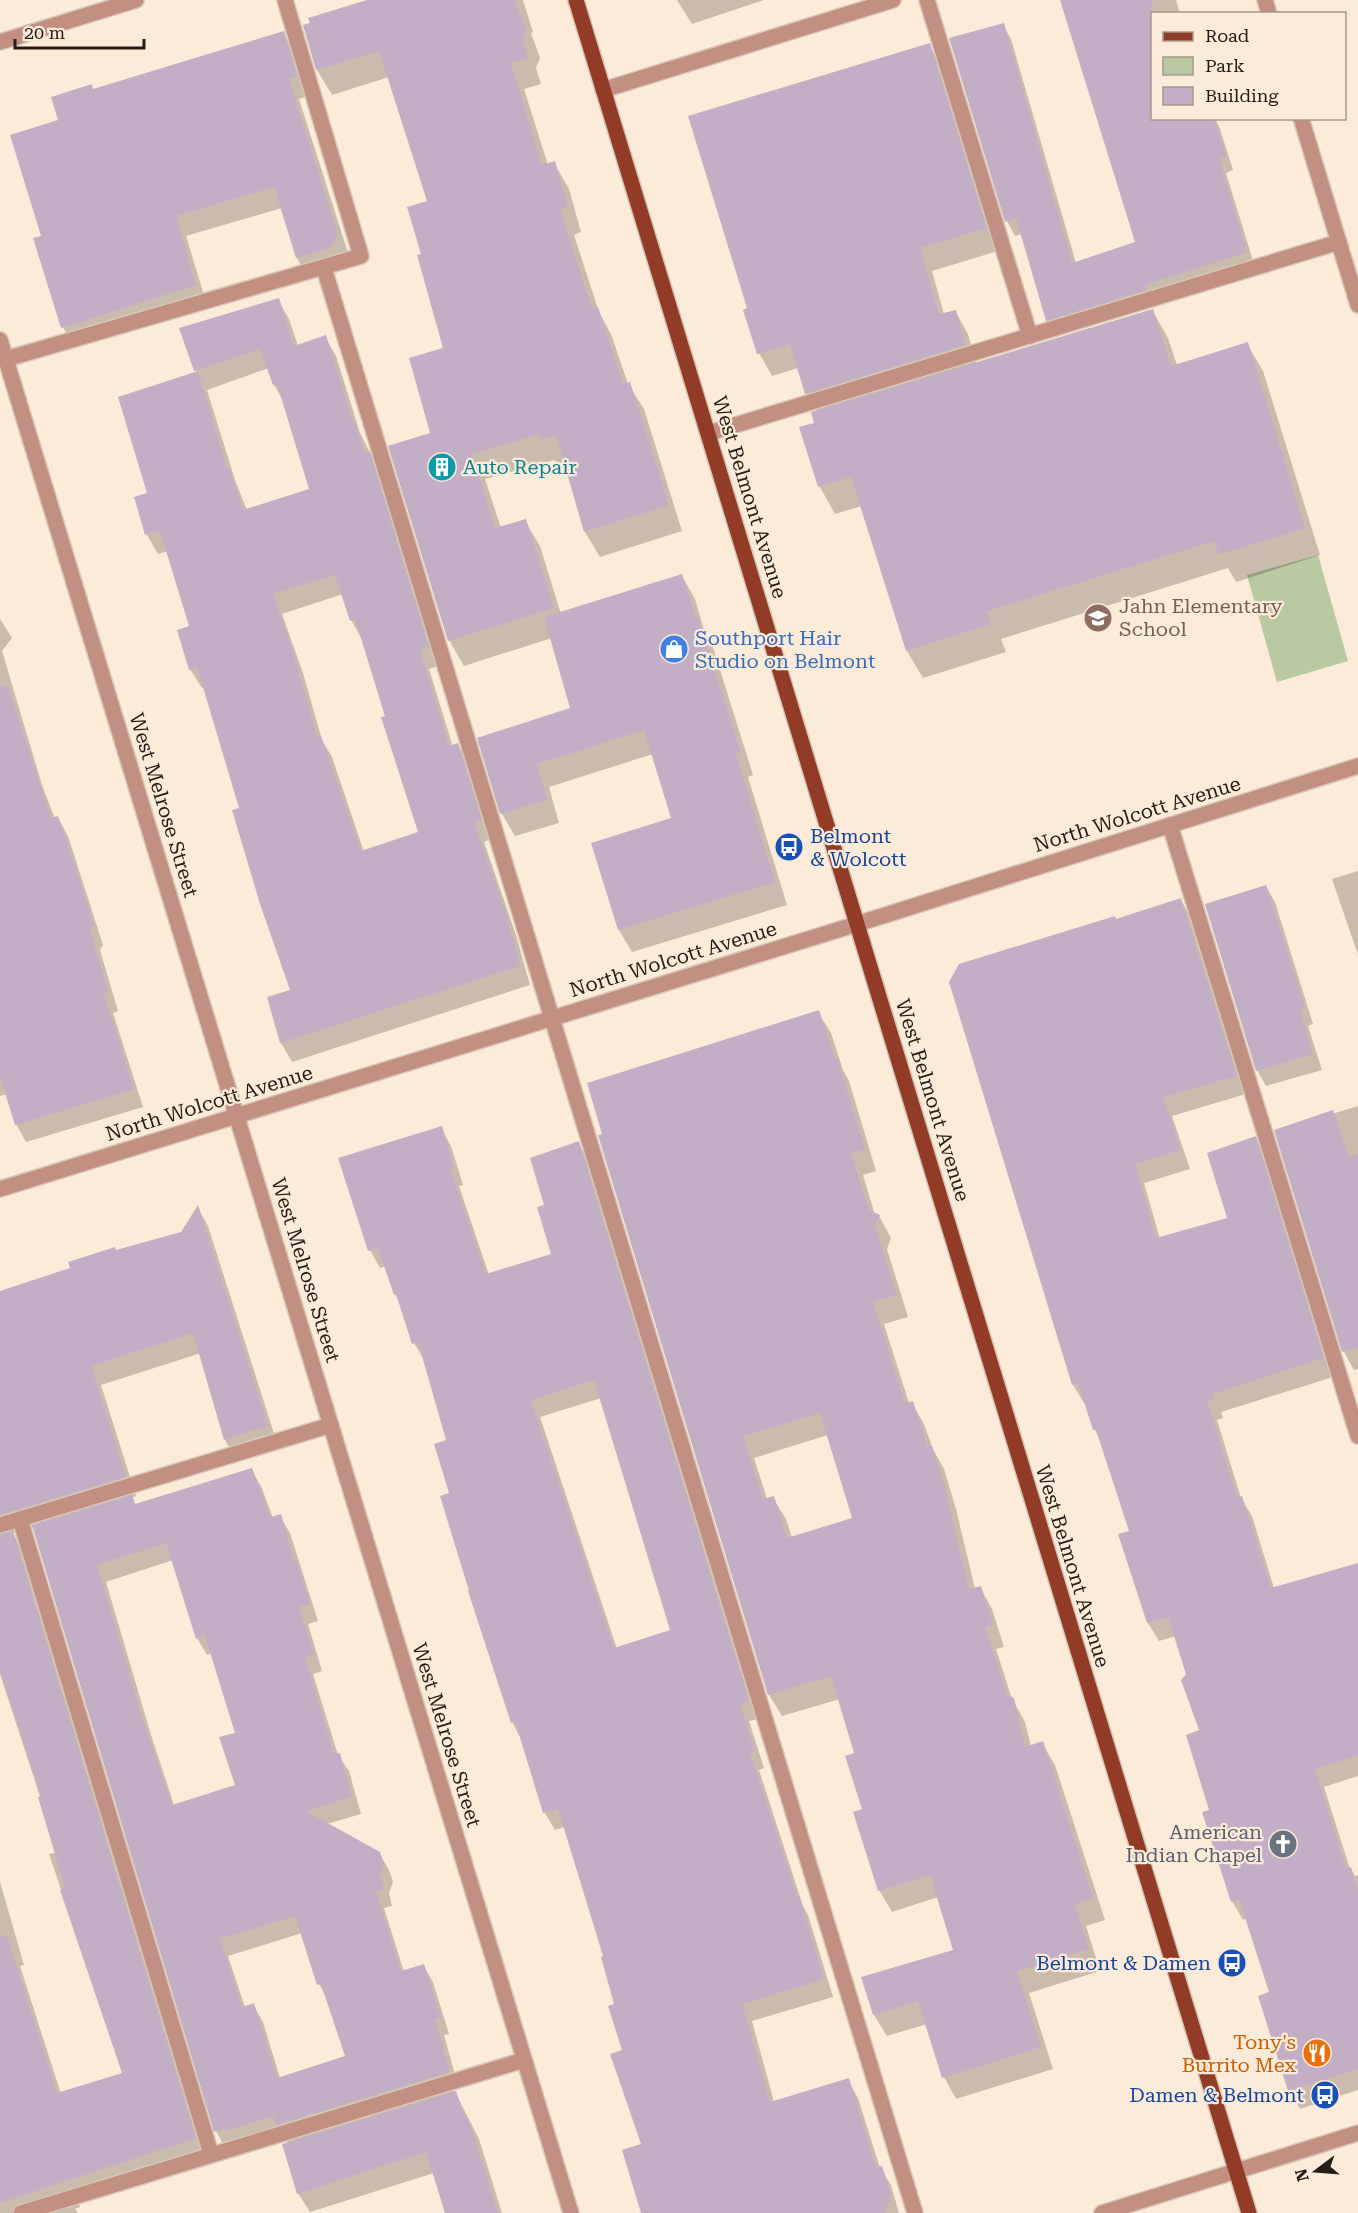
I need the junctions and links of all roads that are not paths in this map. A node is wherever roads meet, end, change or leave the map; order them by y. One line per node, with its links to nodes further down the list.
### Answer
1 (136, 0): 6 (street)
2 (285, 0): 10 (street)
3 (576, 0): 7 (main road, West Belmont Avenue)
4 (893, 0): 7 (street)
5 (927, 0): 12 (street)
6 (0, 42)
7 (603, 90): 15 (main road, West Belmont Avenue)
8 (1302, 120): 9 (street)
9 (1339, 242): 11 (street); 12 (street)
10 (324, 268): 14 (street); 19 (street)
11 (1358, 305)
12 (1030, 336): 15 (street)
13 (0, 340): 14 (street, West Melrose Street)
14 (6, 359): 20 (street, West Melrose Street)
15 (709, 434): 18 (main road, West Belmont Avenue)
16 (1358, 766): 17 (street, North Wolcott Avenue)
17 (1170, 825): 18 (street, North Wolcott Avenue); 23 (street)
18 (857, 924): 19 (street, North Wolcott Avenue); 29 (main road, West Belmont Avenue)
19 (553, 1018): 20 (street, North Wolcott Avenue); 32 (street)
20 (237, 1117): 21 (street, North Wolcott Avenue); 22 (street, West Melrose Street)
21 (0, 1189)
22 (331, 1425): 24 (street); 26 (street, West Melrose Street)
23 (1358, 1436)
24 (20, 1519): 25 (street); 28 (street)
25 (0, 1525)
26 (524, 2060): 28 (street); 31 (street, West Melrose Street)
27 (1358, 2133): 29 (street)
28 (211, 2154): 30 (street)
29 (1235, 2171): 33 (street); 34 (main road, West Belmont Avenue)
30 (21, 2213)
31 (571, 2213)
32 (915, 2213)
33 (1102, 2213)
34 (1249, 2213)

